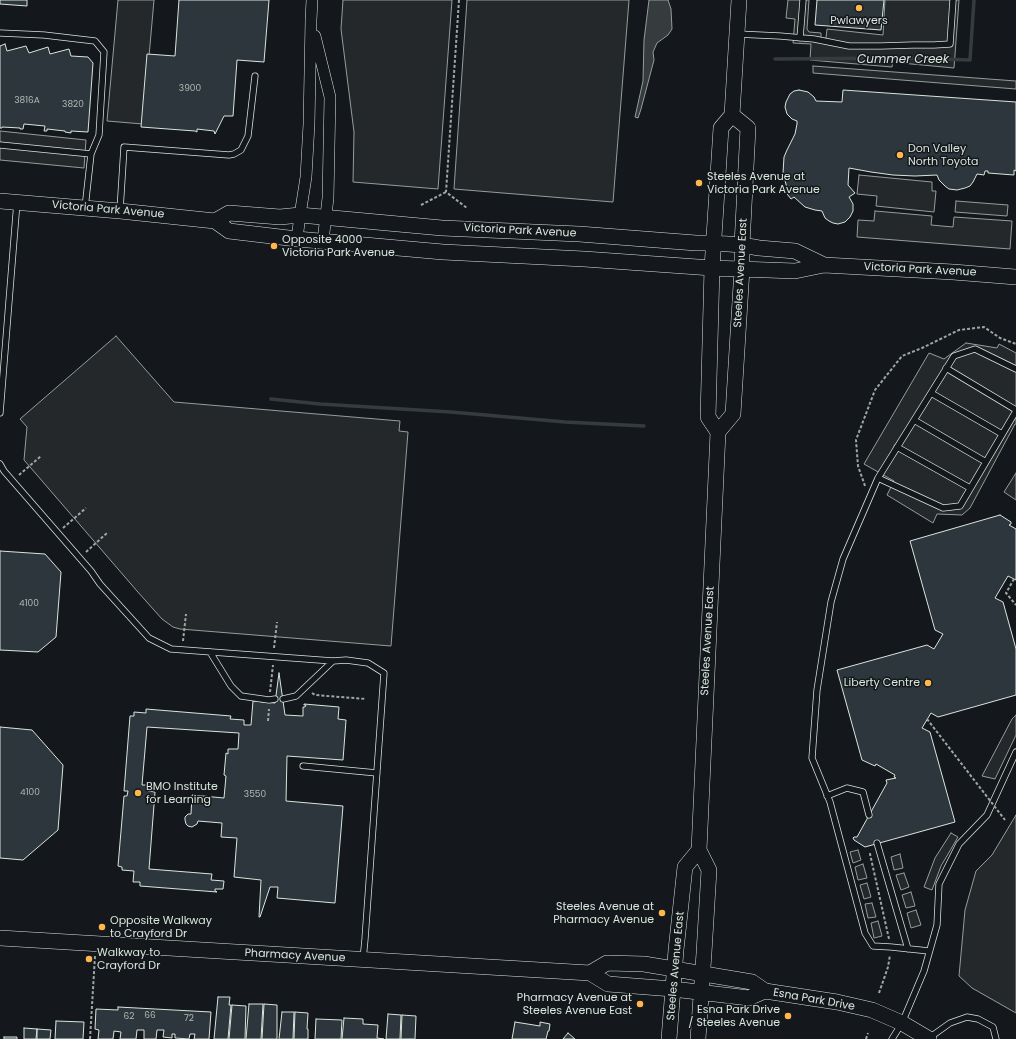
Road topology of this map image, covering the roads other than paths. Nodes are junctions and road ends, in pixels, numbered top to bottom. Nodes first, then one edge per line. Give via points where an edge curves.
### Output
1 (312, 0) edge
2 (739, 0) edge
3 (803, 0) edge
4 (953, 0) edge
5 (311, 20) junction
6 (0, 33) edge
7 (737, 34) junction
8 (800, 38) junction
9 (255, 76) dead end
10 (732, 115) junction
11 (0, 145) edge
12 (92, 154) junction
13 (0, 201) edge
14 (17, 202) junction
15 (85, 208) junction
16 (120, 211) junction
17 (300, 215) junction
18 (326, 218) junction
19 (215, 221) junction
20 (297, 239) junction
21 (323, 241) junction
22 (714, 243) junction
23 (742, 245) junction
24 (824, 265) junction
25 (712, 268) junction
26 (742, 269) junction
27 (1016, 277) edge
28 (946, 368) junction
29 (1016, 369) edge
30 (931, 393) junction
31 (1016, 411) edge
32 (0, 413) edge
33 (914, 420) junction
34 (718, 432) junction
35 (1002, 434) junction
36 (897, 447) junction
37 (986, 462) junction
38 (0, 464) edge
39 (878, 478) junction
40 (970, 488) junction
41 (210, 652) junction
42 (334, 661) junction
43 (272, 699) road end
44 (283, 699) dead end
45 (1016, 752) edge
46 (303, 766) dead end
47 (377, 773) junction
48 (827, 796) junction
49 (869, 815) dead end
50 (877, 843) dead end
51 (699, 850) junction
52 (0, 938) edge
53 (908, 949) junction
54 (929, 951) junction
55 (363, 960) junction
56 (675, 969) junction
57 (590, 973) junction
58 (703, 973) junction
59 (674, 988) junction
60 (765, 991) junction
61 (701, 992) junction
62 (902, 1023) junction
63 (669, 1039) edge
64 (698, 1039) edge
65 (892, 1039) edge
66 (929, 1039) edge
67 (996, 1039) edge

1 - 5 street
2 - 7 main road
3 - 8 lane
4 - 8 lane via 950,44 849,46
5 - 17 street via 310,124
5 - 18 street via 330,97
6 - 12 lane via 95,41 104,52 99,135
7 - 8 lane
7 - 10 main road
9 - 16 lane via 248,136 241,150 234,154 124,146
10 - 22 main road via 721,128
10 - 23 main road, Steeles Avenue East via 748,128
11 - 12 lane
12 - 15 lane
13 - 14 main road, Victoria Park Avenue
14 - 15 main road, Victoria Park Avenue
14 - 32 lane
15 - 16 main road, Victoria Park Avenue
16 - 19 main road, Victoria Park Avenue
17 - 18 main road, Victoria Park Avenue
17 - 19 main road, Victoria Park Avenue via 280,217 229,213
17 - 20 street
18 - 21 street
18 - 22 main road, Victoria Park Avenue via 442,228
19 - 20 main road, Victoria Park Avenue via 229,231
20 - 21 main road, Victoria Park Avenue
21 - 25 main road, Victoria Park Avenue via 443,252
22 - 23 main road, Victoria Park Avenue
22 - 25 main road
23 - 24 main road, Victoria Park Avenue via 795,251
23 - 26 main road, Steeles Avenue East
24 - 26 main road, Victoria Park Avenue via 795,271
24 - 27 main road, Victoria Park Avenue
25 - 26 main road, Victoria Park Avenue
25 - 34 main road via 708,416
26 - 34 main road, Steeles Avenue East via 733,414
28 - 29 lane via 954,356 975,349
28 - 30 lane
28 - 31 lane
30 - 33 lane
30 - 35 lane
31 - 35 lane
33 - 36 lane
33 - 37 lane
34 - 51 main road, Steeles Avenue East
35 - 37 lane
36 - 39 lane
36 - 40 lane
37 - 40 lane
38 - 41 lane via 100,584 149,638 171,649
39 - 40 lane via 943,508 960,506
39 - 48 lane via 843,559 831,602 817,690 812,758
41 - 42 lane
41 - 43 lane via 231,686 241,696
42 - 44 lane via 296,696
42 - 47 lane via 368,663 384,673
45 - 54 lane via 987,815 959,844 939,884 937,925
46 - 47 lane
47 - 55 lane
48 - 49 lane via 847,788 863,792
48 - 53 lane via 865,933 873,946
50 - 53 lane
51 - 56 main road, Steeles Avenue East via 685,867
51 - 58 main road, Steeles Avenue East via 709,870
52 - 55 main road, Pharmacy Avenue
53 - 54 lane
54 - 62 lane via 924,971
55 - 57 main road, Pharmacy Avenue
56 - 57 main road via 644,964 607,963
56 - 58 main road
56 - 59 main road, Steeles Avenue East
57 - 59 main road, Pharmacy Avenue via 608,984
58 - 60 main road, Esna Park Drive via 752,982
58 - 61 main road, Steeles Avenue East
59 - 61 main road, Esna Park Drive
59 - 63 main road, Steeles Avenue East
60 - 61 main road, Esna Park Drive via 749,998
60 - 62 main road, Esna Park Drive via 872,1010
61 - 64 main road, Steeles Avenue East
62 - 65 lane
62 - 66 main road, Esna Park Drive
66 - 67 lane via 950,1023 967,1018 978,1019 993,1027

